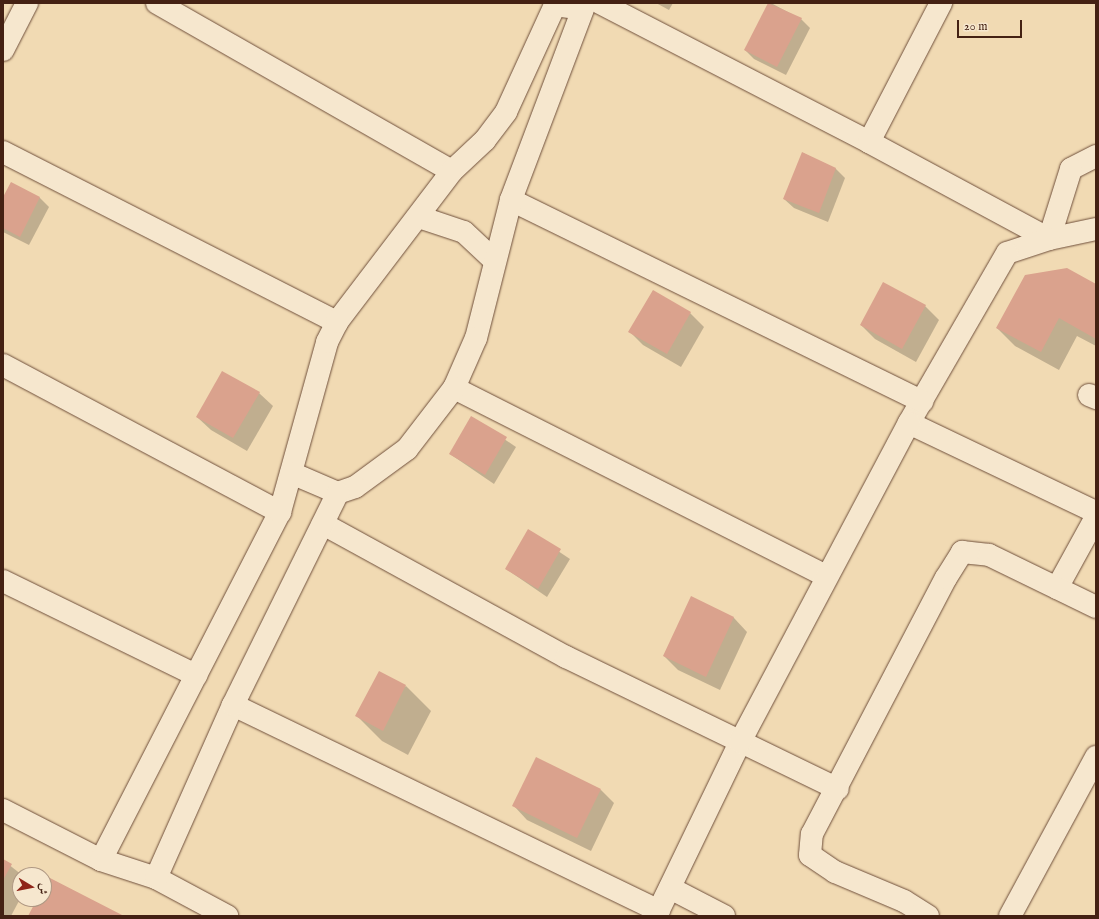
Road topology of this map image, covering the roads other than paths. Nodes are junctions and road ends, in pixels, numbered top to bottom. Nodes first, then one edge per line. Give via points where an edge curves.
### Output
1 (27, 3) edge
2 (157, 3) edge
3 (941, 3) edge
4 (555, 4) edge
5 (589, 5) edge
6 (3, 50) edge
7 (869, 142) junction
8 (3, 152) edge
9 (1096, 156) edge
10 (452, 171) junction
11 (511, 200) junction
12 (418, 217) junction
13 (1096, 230) edge
14 (1049, 239) junction
15 (495, 261) junction
16 (337, 322) junction
17 (3, 365) edge
18 (454, 388) junction
19 (922, 401) junction
20 (909, 423) junction
21 (291, 473) junction
22 (338, 493) junction
23 (280, 512) junction
24 (1096, 512) edge
25 (1096, 517) edge
26 (323, 524) junction
27 (826, 576) junction
28 (3, 581) edge
29 (1057, 588) junction
30 (1096, 607) edge
31 (196, 675) junction
32 (233, 705) junction
33 (740, 742) junction
34 (1096, 757) edge
35 (838, 788) junction
36 (3, 810) edge
37 (102, 860) junction
38 (156, 878) junction
39 (670, 888) junction
40 (900, 909) edge
41 (658, 914) edge
42 (227, 916) edge
43 (724, 916) edge
44 (928, 916) edge
45 (1010, 916) edge

1 - 6 street
2 - 10 street
3 - 7 street
4 - 5 street
4 - 10 street via 506,112 485,140
5 - 7 street
5 - 11 street
7 - 14 street
8 - 16 street
9 - 14 street via 1071,169
10 - 12 street
11 - 15 street
11 - 19 street
12 - 15 street via 464,232
12 - 16 street
13 - 14 street
14 - 19 street via 1007,254
15 - 18 street via 476,338
16 - 21 street via 327,342
17 - 23 street
18 - 22 street via 407,449 355,487
18 - 27 street
19 - 20 street
20 - 24 street
20 - 27 street
21 - 22 street
21 - 23 street
22 - 26 street
23 - 31 street
25 - 29 street
26 - 32 street via 300,565
26 - 33 street via 566,657
27 - 33 street
28 - 31 street
29 - 30 street
29 - 35 street via 989,555 962,552 946,578
31 - 37 street
32 - 38 street
32 - 41 street
33 - 35 street
33 - 39 street
34 - 45 street
35 - 40 street via 812,834 810,855
36 - 37 street
37 - 38 street
38 - 42 street
39 - 41 street
39 - 43 street
40 - 44 street

